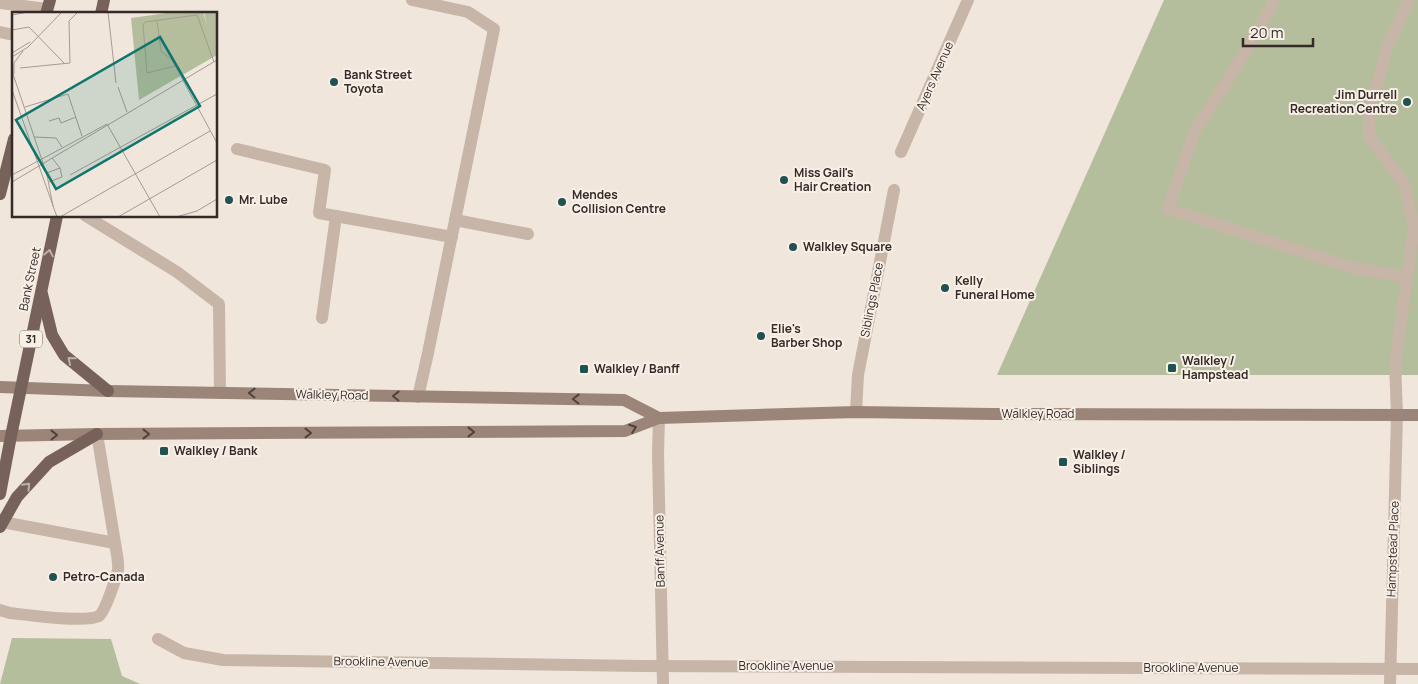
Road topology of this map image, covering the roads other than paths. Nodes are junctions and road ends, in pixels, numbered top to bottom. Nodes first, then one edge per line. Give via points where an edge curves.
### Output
1 (412, 0) edge
2 (968, 0) edge
3 (1274, 0) edge
4 (1409, 0) edge
5 (0, 3) edge
6 (48, 8) edge
7 (12, 147) edge
8 (237, 149) dead end
9 (901, 152) dead end
10 (894, 190) dead end
11 (0, 194) edge
12 (336, 216) junction
13 (57, 218) edge
14 (89, 218) edge
15 (455, 220) junction
16 (528, 234) dead end
17 (452, 237) junction
18 (1407, 277) junction
19 (41, 290) junction
20 (322, 318) dead end
21 (0, 388) edge
22 (21, 388) junction
23 (108, 392) junction
24 (220, 393) junction
25 (418, 396) junction
26 (856, 412) junction
27 (1397, 414) junction
28 (1418, 414) edge
29 (659, 418) junction
30 (97, 434) junction
31 (5, 436) edge
32 (0, 494) edge
33 (1, 524) edge
34 (115, 543) junction
35 (0, 610) edge
36 (158, 639) dead end
37 (663, 665) junction
38 (1390, 668) junction
39 (1418, 668) edge
40 (663, 684) edge
41 (1390, 684) edge

1 - 15 street via 468,12 494,30
2 - 9 street, Ayers Avenue
3 - 18 street via 1194,133 1168,209 1354,268
4 - 18 street, Hampstead Place via 1387,48 1369,113 1369,136 1404,183 1414,226
5 - 6 street
7 - 11 main road
8 - 12 street via 325,170 319,213
10 - 26 street, Siblings Place via 858,375
12 - 17 street
12 - 20 street
19 -> 13 main road, Bank Street / 31
14 - 24 street via 177,272 219,304
15 - 16 street
15 - 17 street
17 - 25 street
18 - 27 street, Hampstead Place via 1395,364
19 - 22 main road, Bank Street / 31
23 -> 19 main road via 64,355 52,335
21 - 22 main road, Walkley Road
22 - 23 main road, Walkley Road
22 - 31 main road, Bank Street / 31
23 - 24 main road, Walkley Road
25 -> 24 main road, Walkley Road
29 -> 25 main road, Walkley Road via 624,400
26 - 27 main road, Walkley Road
26 - 29 main road, Walkley Road
27 - 28 main road, Walkley Road
27 - 38 street, Hampstead Place
30 -> 29 main road, Walkley Road via 625,431
29 - 37 street, Banff Avenue
31 -> 30 main road, Walkley Road
33 -> 30 main road via 17,497 49,462
30 - 34 street
31 - 32 main road, Bank Street / 31
33 - 34 street
34 - 35 street via 118,569 106,605 97,617 78,619
36 - 37 street, Brookline Avenue via 184,653 223,660
37 - 38 street, Brookline Avenue
37 - 40 street, Banff Avenue
38 - 39 street, Brookline Avenue
38 - 41 street, Hampstead Place

